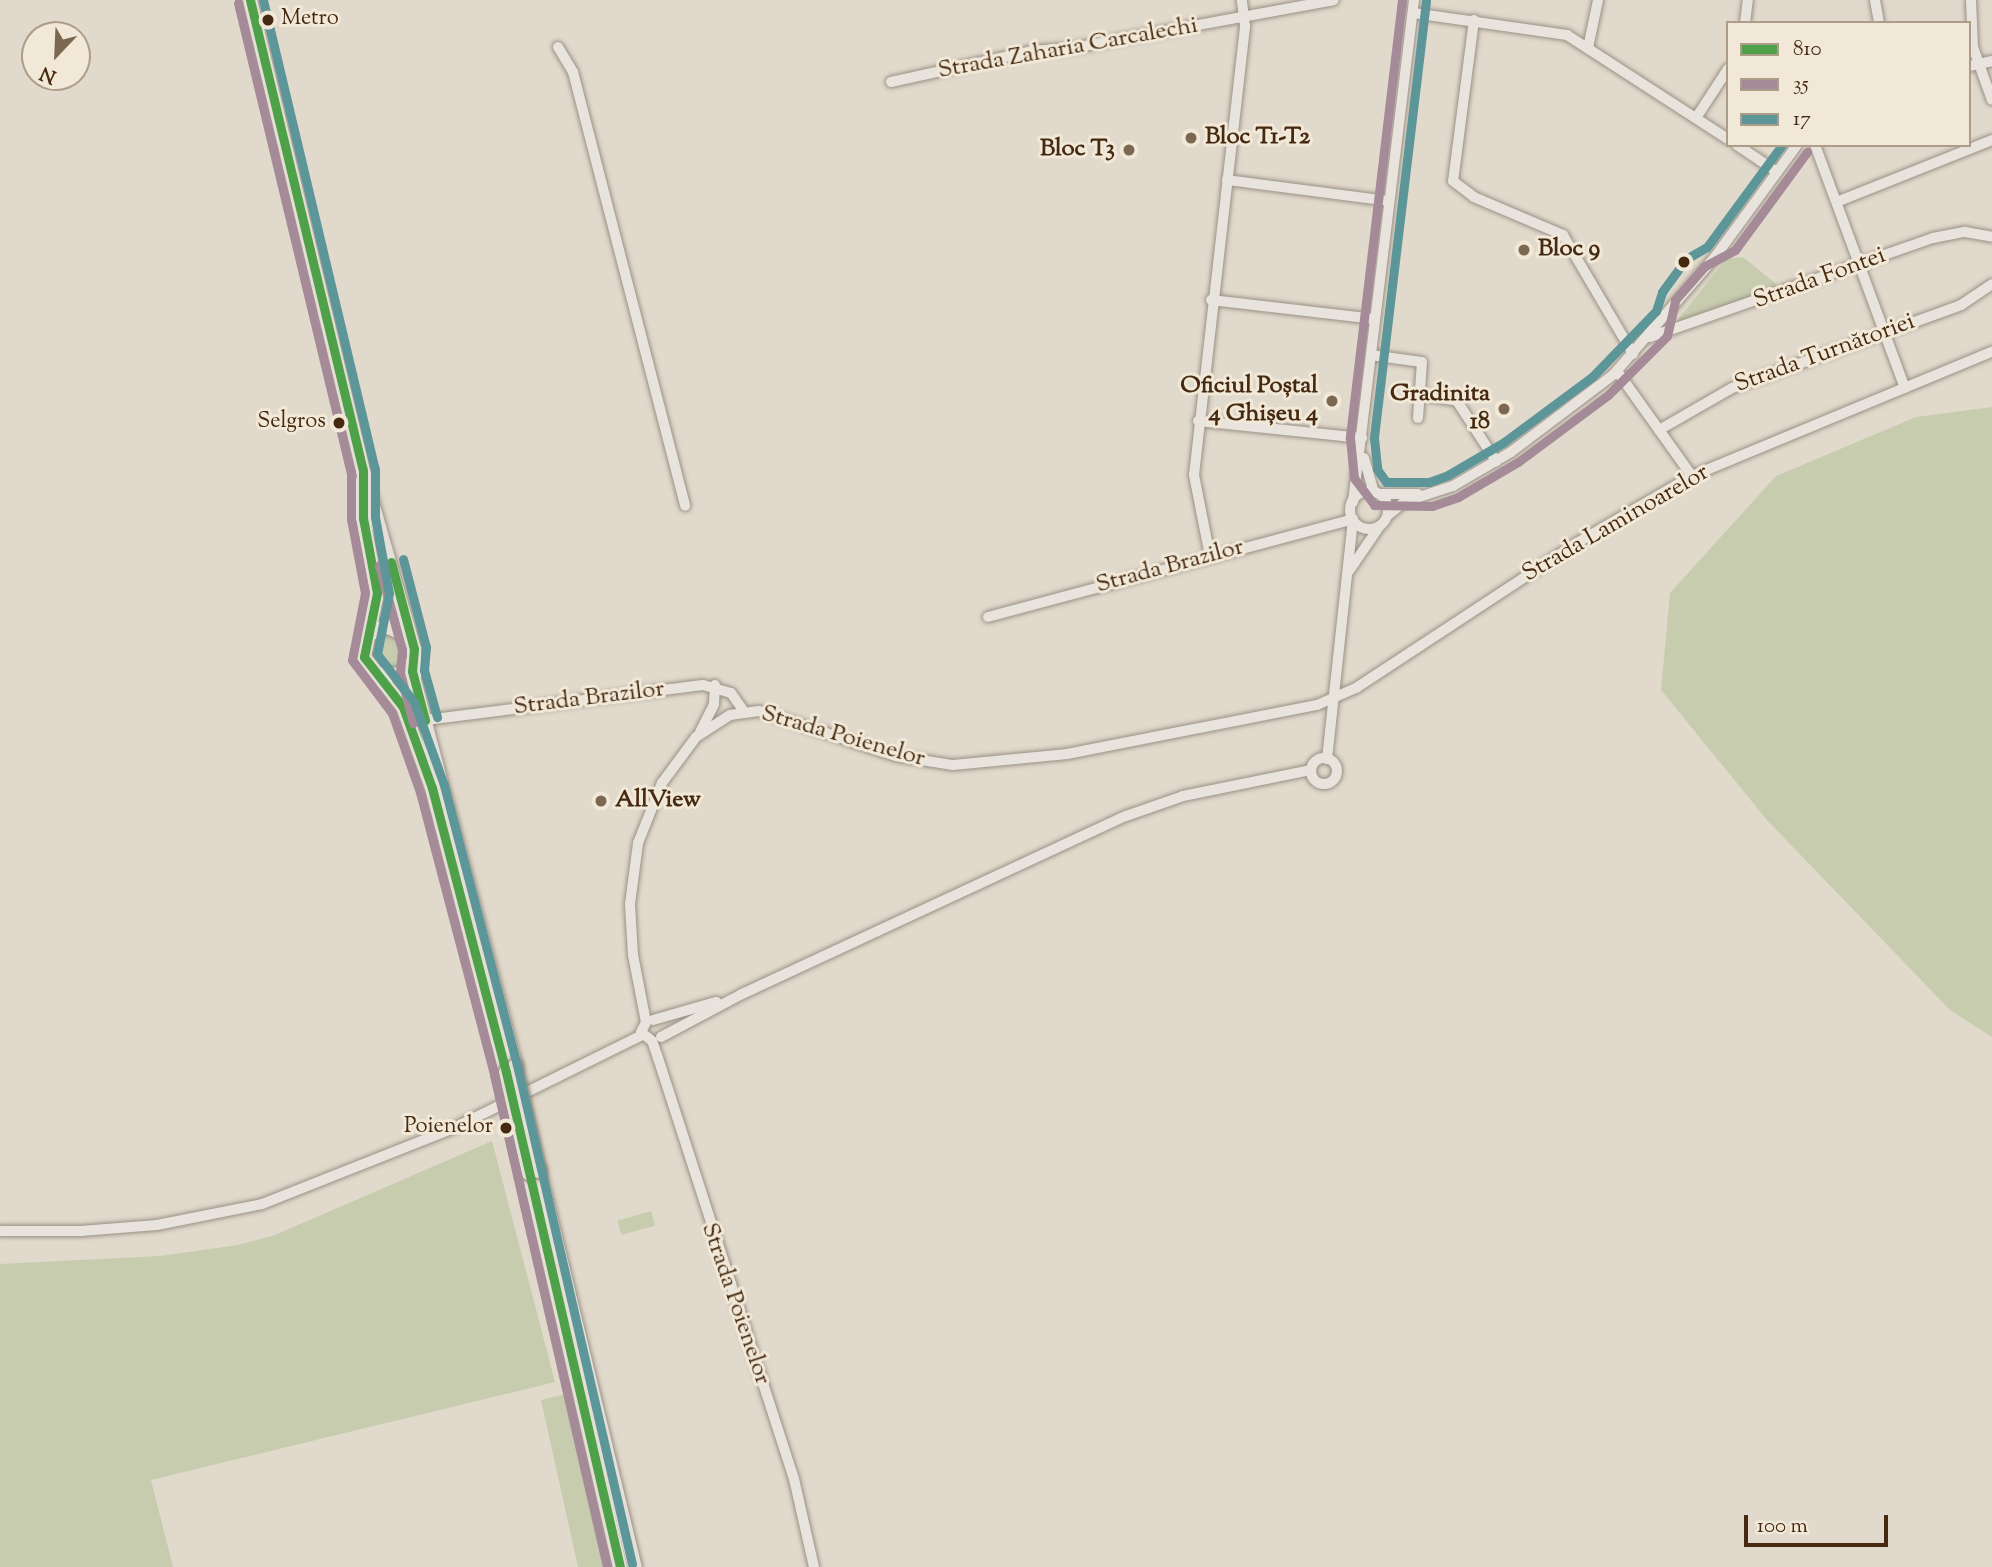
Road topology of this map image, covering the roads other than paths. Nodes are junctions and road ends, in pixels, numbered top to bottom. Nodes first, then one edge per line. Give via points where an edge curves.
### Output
1 (250, 0) edge
2 (1242, 0) edge
3 (1334, 0) edge
4 (1414, 0) edge
5 (1598, 0) edge
6 (1748, 0) edge
7 (1875, 0) edge
8 (1971, 0) edge
9 (1316, 2) edge
10 (1413, 13) junction
11 (1245, 14) junction
12 (1474, 20) junction
13 (1745, 21) edge
14 (1880, 21) edge
15 (558, 47) dead end
16 (1588, 48) junction
17 (1992, 61) edge
18 (1973, 65) edge
19 (1726, 72) edge
20 (891, 82) dead end
21 (1992, 100) edge
22 (572, 113) dead end
23 (584, 117) junction
24 (1696, 118) junction
25 (1726, 138) edge
26 (578, 140) dead end
27 (1992, 140) edge
28 (591, 144) junction
29 (1740, 147) edge
30 (1796, 147) edge
31 (1816, 147) edge
32 (1777, 172) junction
33 (1227, 180) junction
34 (1389, 201) junction
35 (1839, 201) junction
36 (1992, 237) edge
37 (1862, 264) junction
38 (1992, 284) edge
39 (1211, 300) junction
40 (1375, 318) junction
41 (1885, 329) junction
42 (1650, 337) junction
43 (1992, 352) edge
44 (1633, 354) junction
45 (1371, 355) junction
46 (1617, 371) junction
47 (1906, 388) junction
48 (1421, 396) junction
49 (1418, 418) dead end
50 (1198, 421) junction
51 (1660, 429) junction
52 (1362, 438) junction
53 (666, 444) junction
54 (652, 446) dead end
55 (1496, 461) junction
56 (363, 471) junction
57 (1692, 477) junction
58 (1377, 493) junction
59 (1431, 495) junction
60 (1353, 502) junction
61 (685, 506) dead end
62 (1388, 514) junction
63 (1353, 520) junction
64 (1380, 526) junction
65 (1210, 556) junction
66 (1348, 574) junction
67 (988, 617) dead end
68 (372, 633) junction
69 (408, 635) junction
70 (412, 663) junction
71 (377, 674) junction
72 (715, 685) junction
73 (1335, 698) junction
74 (743, 710) junction
75 (426, 720) junction
76 (696, 737) junction
77 (1327, 759) junction
78 (1311, 770) junction
79 (742, 994) junction
80 (650, 1021) junction
81 (642, 1035) junction
82 (656, 1039) junction
83 (511, 1069) junction
84 (534, 1172) junction
85 (0, 1231) edge
86 (620, 1567) edge
87 (635, 1567) edge
88 (814, 1567) edge

1 - 56 main road
2 - 11 street
3 - 9 street, Strada Zaharia Carcalechi
4 - 10 street
5 - 16 street
6 - 13 street
7 - 14 street
8 - 18 street
9 - 11 street, Strada Zaharia Carcalechi
10 - 12 street
10 - 34 street
11 - 20 street, Strada Zaharia Carcalechi via 1223,22 1032,51
11 - 33 street
12 - 16 street via 1558,32
12 - 44 street via 1453,181 1467,194 1563,235
15 - 23 street via 573,72
16 - 24 street
17 - 18 street
18 - 21 street
19 - 24 street
22 - 23 street
23 - 28 street
24 - 25 street
26 - 28 street
27 - 35 street
28 - 53 street
29 - 32 street
30 - 32 street
31 - 35 street
32 - 42 street
33 - 34 street
33 - 39 street
34 - 40 street
35 - 37 street
36 - 37 street, Strada Fontei via 1965,232 1933,238
37 - 41 street
37 - 42 street, Strada Fontei
38 - 41 street, Strada Turnătoriei via 1961,305
39 - 40 street
39 - 50 street
40 - 45 street
41 - 47 street
41 - 51 street, Strada Turnătoriei via 1732,388
42 - 44 street
43 - 47 street, Strada Laminoarelor
44 - 46 street
45 - 48 street via 1422,362
45 - 52 street
46 - 51 street
46 - 55 street
47 - 57 street, Strada Laminoarelor
48 - 49 street
48 - 55 street via 1457,401
50 - 52 street
50 - 65 street via 1194,475
51 - 57 street
52 - 58 street via 1365,473
52 - 60 street
53 - 54 street
53 - 61 street
55 - 59 street
56 - 68 main road via 363,518 377,593
56 - 69 main road via 380,517
57 - 73 street, Strada Laminoarelor via 1575,544
58 - 59 street
58 - 60 street via 1364,492
58 - 62 street via 1387,503
59 - 62 street via 1404,502
60 - 63 street
62 - 64 street
63 - 64 street via 1368,529
63 - 65 street, Strada Brazilor
63 - 66 street
64 - 66 street
65 - 67 street, Strada Brazilor
66 - 73 street
68 - 69 main road via 386,626
68 - 71 main road via 364,657
69 - 70 main road via 414,649
70 - 71 main road via 400,674
70 - 75 main road
71 - 83 main road via 402,707 432,789
72 - 74 street via 731,693
72 - 75 street, Strada Brazilor
72 - 76 street via 714,704
73 - 74 street, Strada Poienelor via 1067,754 953,765 896,756 776,714
73 - 77 street
74 - 76 street, Strada Poienelor
75 - 83 main road
76 - 80 street, Strada Poienelor via 662,783 634,863 630,924
77 - 78 street via 1316,761
77 - 78 street via 1337,770 1329,783 1315,781
78 - 79 street via 1184,796 1126,816
79 - 80 street
79 - 82 street
80 - 81 street, Strada Poienelor
80 - 82 street, Strada Poienelor via 661,1026
81 - 82 street
81 - 85 street via 443,1133 262,1204 157,1225
82 - 88 street, Strada Poienelor via 794,1479
83 - 84 main road, bridge
84 - 86 main road
84 - 87 main road

